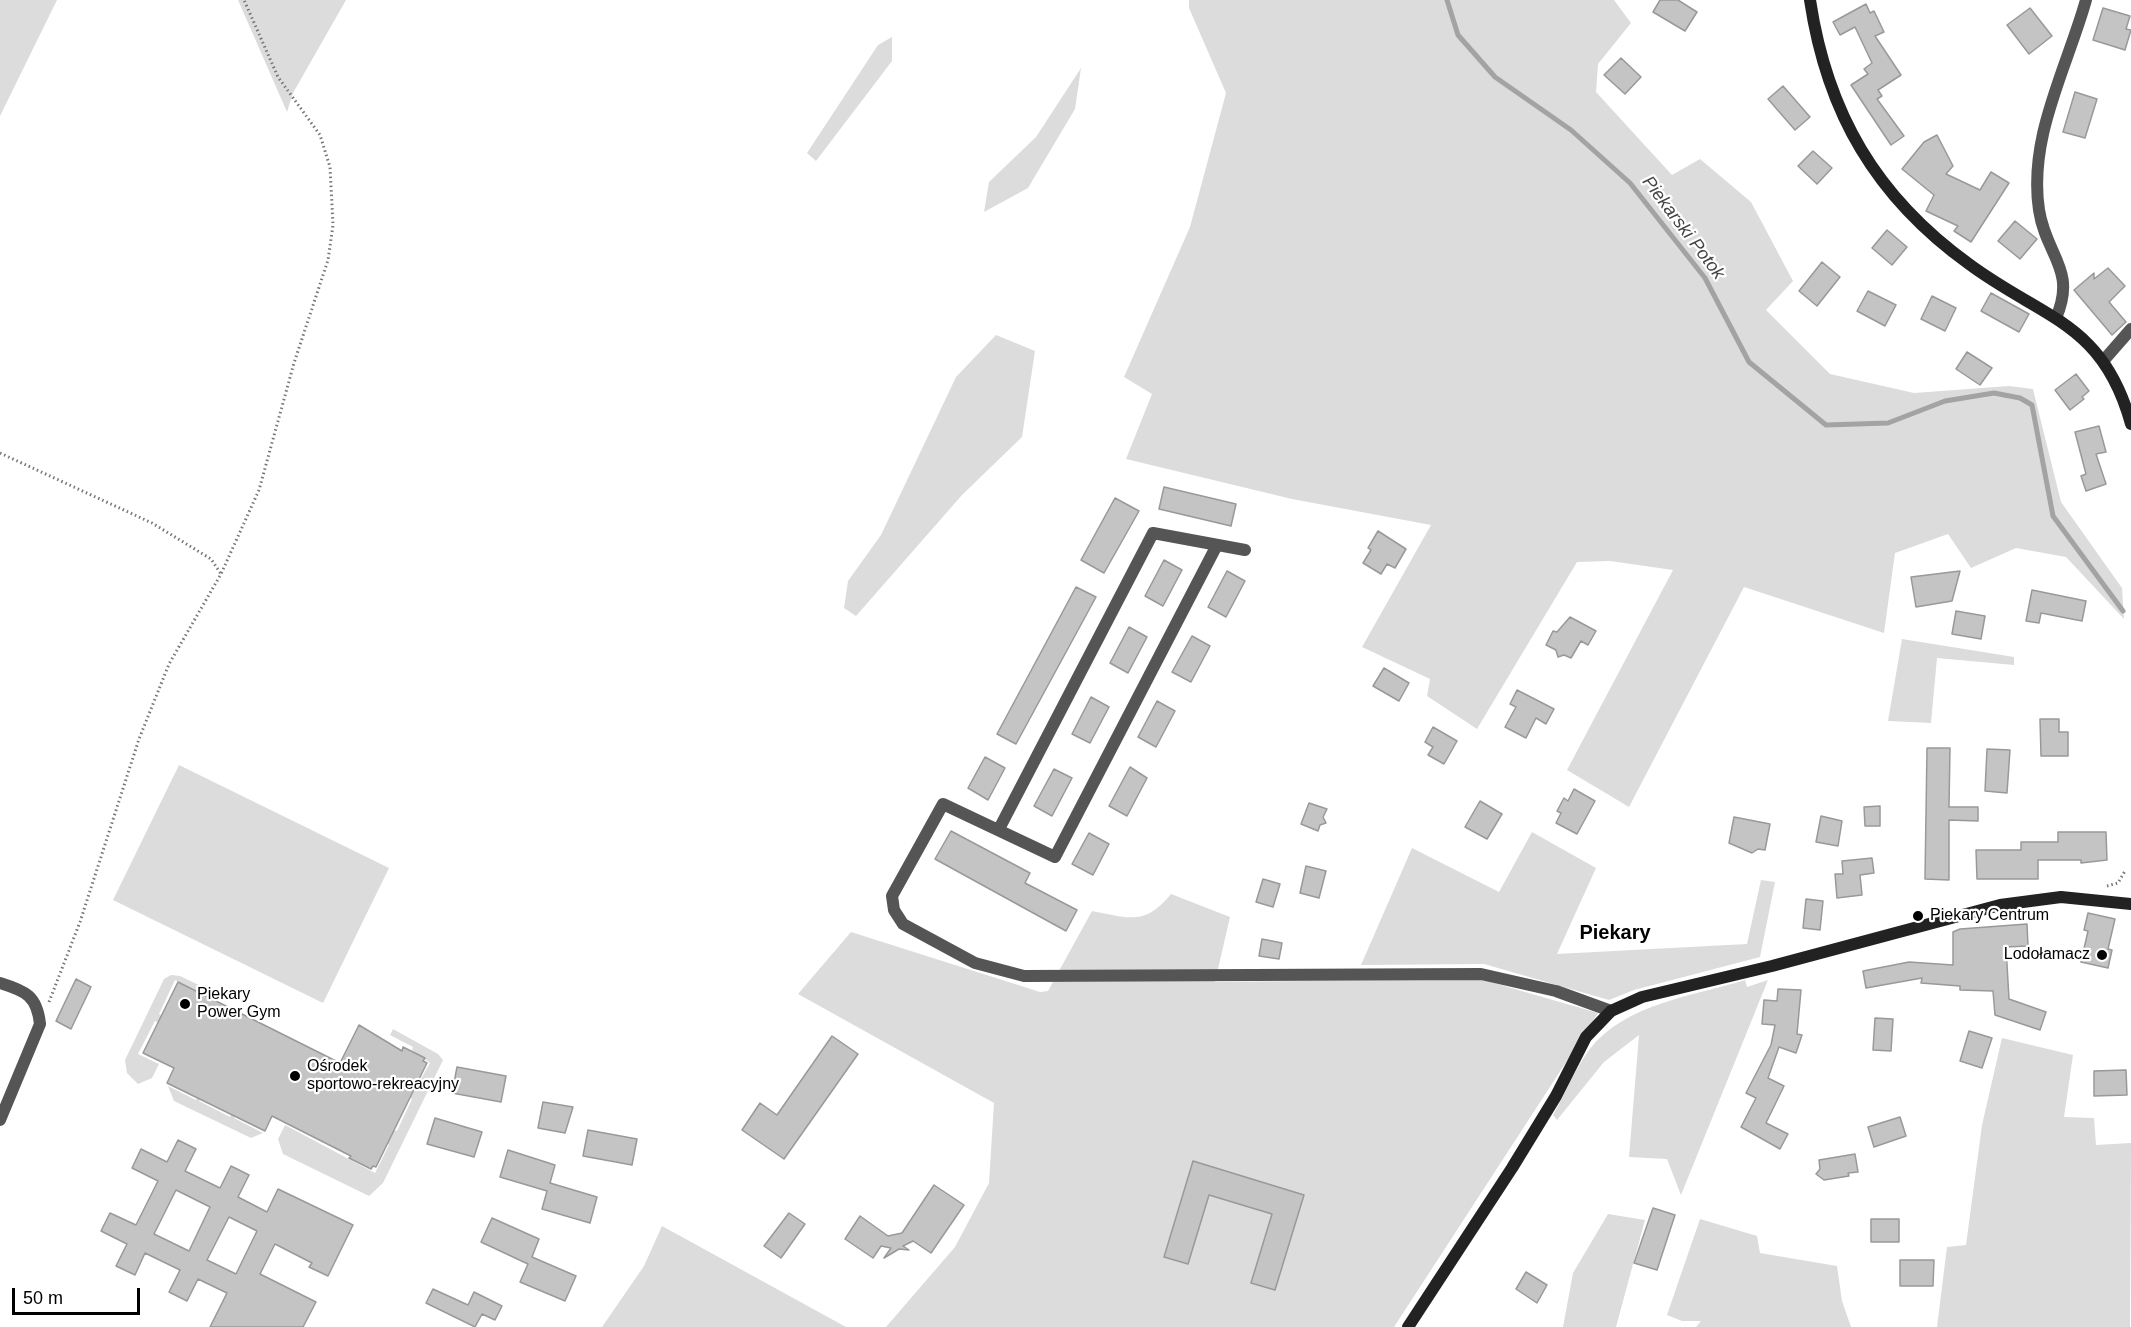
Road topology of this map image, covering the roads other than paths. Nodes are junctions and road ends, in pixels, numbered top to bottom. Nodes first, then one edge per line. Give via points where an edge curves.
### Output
1 (1810, 0) edge
2 (2086, 0) edge
3 (2056, 318) junction
4 (2131, 329) edge
5 (2104, 360) junction
6 (2131, 424) edge
7 (1217, 545) junction
8 (1245, 550) dead end
9 (999, 829) junction
10 (2131, 904) edge
11 (0, 983) edge
12 (1611, 1011) junction
13 (0, 1120) edge
14 (1408, 1327) edge

1 - 3 street via 1825,73 1851,136 1899,204 1970,266
2 - 3 street via 2040,148 2039,211 2065,277 2063,302
3 - 5 street via 2084,338
4 - 5 street
5 - 6 street via 2119,384
7 - 8 street
7 - 9 street via 1153,533
7 - 9 street via 1055,857
9 - 12 street via 943,804 892,896 894,910 903,924 975,963 1024,976 1481,974 1556,991
10 - 12 street via 2061,897 2000,905 1642,997
11 - 13 street via 29,995 38,1006 40,1024
12 - 14 street via 1586,1037 1512,1168

